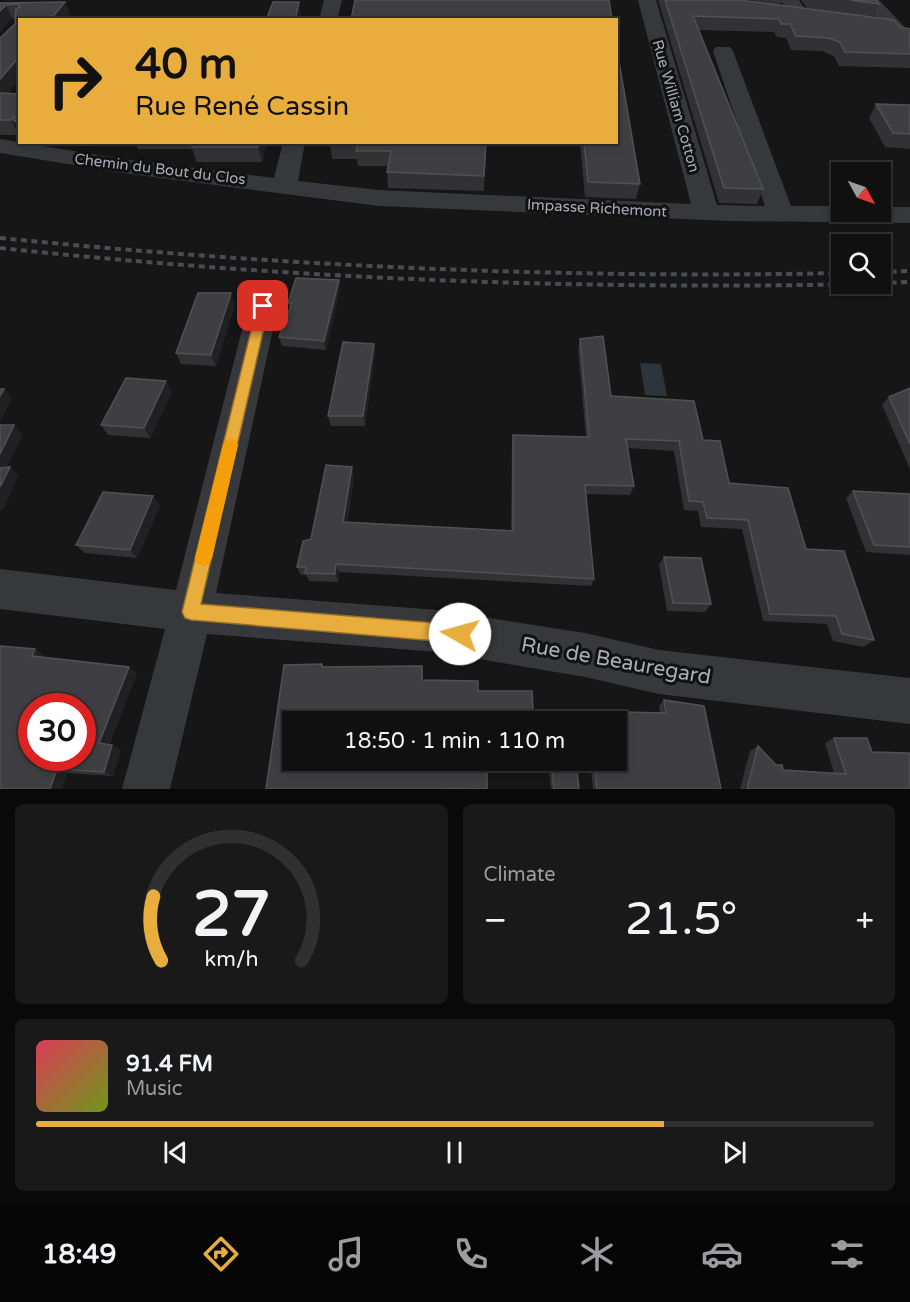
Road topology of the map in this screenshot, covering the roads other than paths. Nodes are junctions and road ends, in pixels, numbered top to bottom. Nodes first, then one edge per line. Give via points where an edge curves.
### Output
1 (333, 0) edge
2 (647, 0) edge
3 (787, 0) edge
4 (870, 0) edge
5 (799, 14) edge
6 (328, 18) edge
7 (895, 27) edge
8 (723, 51) dead end
9 (294, 144) edge
10 (0, 146) edge
11 (285, 185) junction
12 (706, 212) junction
13 (781, 214) junction
14 (910, 215) edge
15 (263, 306) dead end
16 (0, 589) edge
17 (191, 612) junction
18 (910, 701) edge
19 (146, 789) edge

1 - 6 street
2 - 12 street, Rue William Cotton
3 - 5 street
4 - 7 street
8 - 13 street
9 - 11 street
10 - 11 street, Chemin du Bout du Clos via 123,166
11 - 12 street, Impasse Richemont via 379,198
12 - 13 street, Impasse Richemont
13 - 14 street, Impasse Richemont
15 - 17 street
16 - 17 street, Rue de Beauregard
17 - 18 street, Rue de Beauregard via 438,631 585,654 659,672
17 - 19 street

